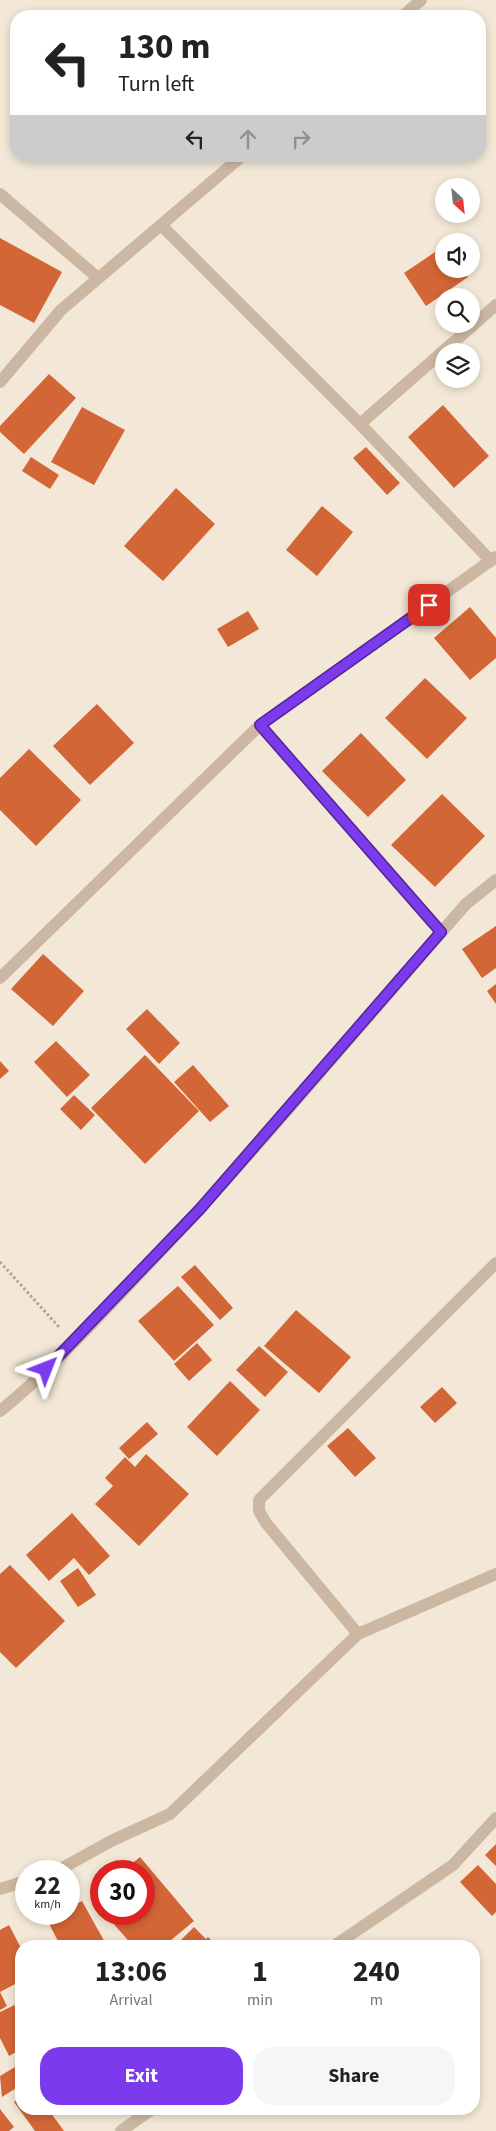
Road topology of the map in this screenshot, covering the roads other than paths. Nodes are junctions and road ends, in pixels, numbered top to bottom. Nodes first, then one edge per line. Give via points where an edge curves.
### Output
1 (421, 0) edge
2 (410, 10) edge
3 (235, 162) edge
4 (0, 194) edge
5 (162, 226) junction
6 (98, 278) junction
7 (496, 305) edge
8 (0, 382) edge
9 (360, 424) junction
10 (493, 559) edge
11 (260, 725) junction
12 (496, 880) edge
13 (441, 932) junction
14 (0, 978) edge
15 (496, 1263) edge
16 (0, 1411) edge
17 (496, 1574) edge
18 (358, 1634) junction
19 (496, 1818) edge
20 (77, 1860) edge
21 (15, 1885) edge
22 (0, 1889) edge
23 (343, 1940) edge
24 (144, 2115) edge
25 (121, 2131) edge

1 - 2 street
3 - 5 street
4 - 6 street
5 - 6 street
5 - 9 street
6 - 8 street via 60,310
7 - 9 street
9 - 10 street
10 - 11 street
11 - 13 street
11 - 14 street
12 - 13 street via 466,904
13 - 16 street via 200,1209 19,1396
15 - 18 street via 259,1500 259,1511 266,1523
17 - 18 street
18 - 20 street via 170,1814
19 - 23 street via 453,1865
21 - 22 street
24 - 25 street

